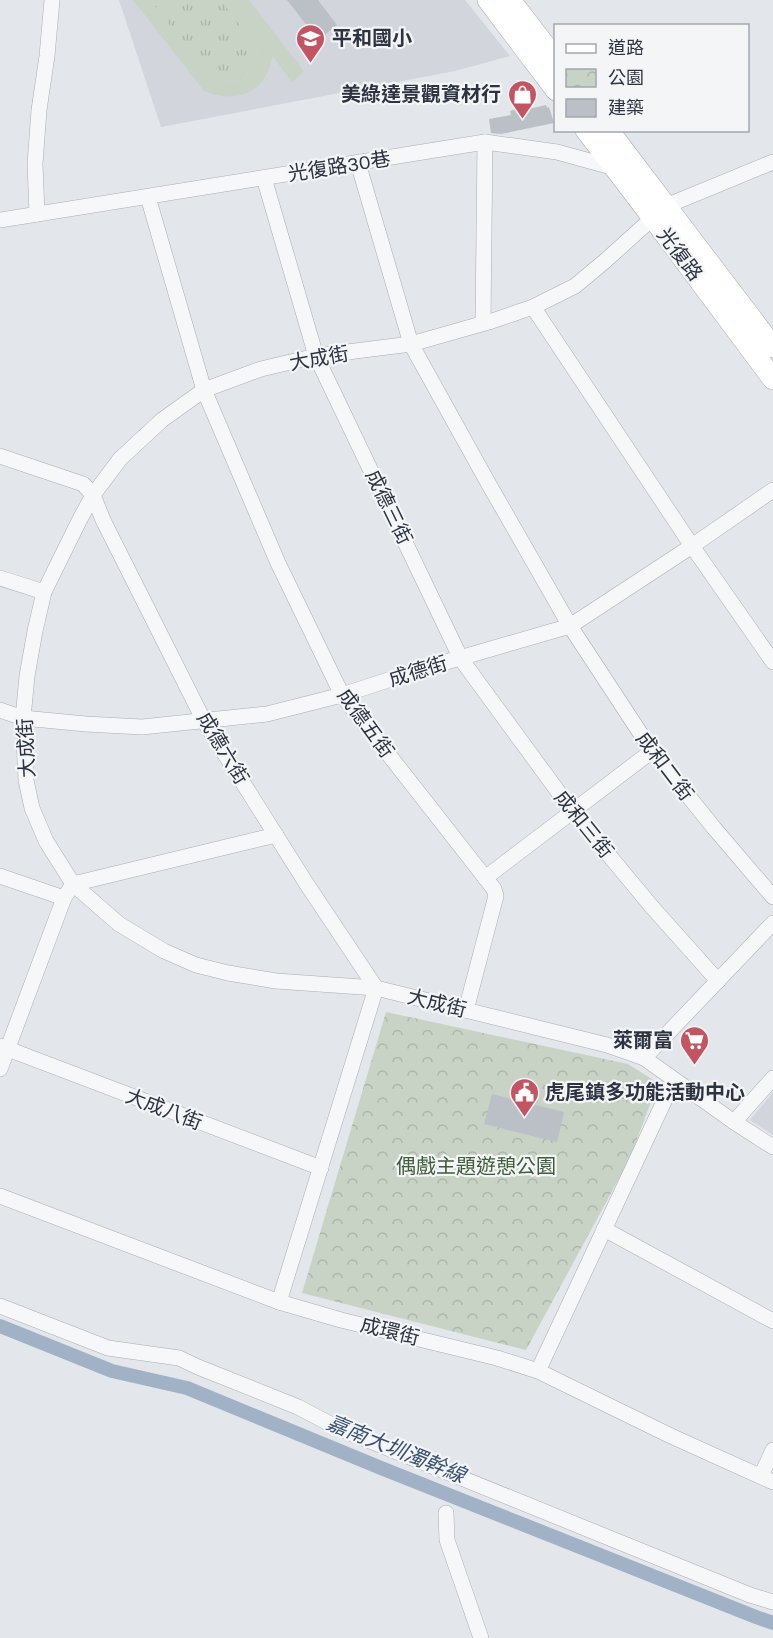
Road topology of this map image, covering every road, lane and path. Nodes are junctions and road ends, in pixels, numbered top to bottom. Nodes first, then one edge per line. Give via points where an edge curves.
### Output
1 (52, 0) edge
2 (488, 0) edge
3 (510, 0) edge
4 (554, 59) edge
5 (554, 89) edge
6 (587, 132) edge
7 (609, 132) edge
8 (485, 142) junction
9 (773, 162) edge
10 (358, 163) junction
11 (612, 166) junction
12 (264, 178) junction
13 (148, 197) junction
14 (659, 212) junction
15 (37, 214) junction
16 (0, 220) edge
17 (534, 307) junction
18 (483, 323) junction
19 (411, 344) junction
20 (773, 347) edge
21 (316, 357) junction
22 (773, 379) edge
23 (204, 390) junction
24 (0, 456) edge
25 (773, 490) edge
26 (93, 495) junction
27 (692, 546) junction
28 (0, 578) edge
29 (44, 592) junction
30 (570, 626) junction
31 (461, 659) junction
32 (773, 662) edge
33 (342, 695) junction
34 (0, 710) edge
35 (23, 718) junction
36 (204, 721) junction
37 (652, 752) junction
38 (573, 812) junction
39 (276, 835) junction
40 (0, 876) edge
41 (485, 878) junction
42 (73, 884) junction
43 (773, 897) edge
44 (64, 898) junction
45 (773, 923) edge
46 (717, 981) junction
47 (376, 987) junction
48 (466, 1010) junction
49 (4, 1047) edge
50 (644, 1058) junction
51 (0, 1070) edge
52 (773, 1078) edge
53 (674, 1080) junction
54 (735, 1122) junction
55 (773, 1147) edge
56 (321, 1168) junction
57 (0, 1196) edge
58 (604, 1229) junction
59 (279, 1302) junction
60 (0, 1306) edge
61 (773, 1321) edge
62 (538, 1371) junction
63 (773, 1450) edge
64 (767, 1479) edge
65 (446, 1513) dead end
66 (773, 1602) edge
67 (481, 1638) edge

1 - 15 street via 35,164
2 - 5 main road
3 - 4 main road
6 - 11 main road, 光復路
7 - 14 main road, 光復路
8 - 10 street, 光復路30巷
8 - 11 street, 光復路30巷 via 557,152
8 - 18 street
9 - 14 street, 大成街
10 - 12 street, 光復路30巷
10 - 19 street, 成和二街
11 - 14 main road, 光復路
12 - 13 street, 光復路30巷
12 - 21 street, 成德三街
13 - 15 street, 光復路30巷
13 - 23 street, 成德五街
14 - 17 street, 大成街 via 575,286
14 - 20 main road, 光復路
14 - 22 main road, 光復路
15 - 16 street, 光復路30巷
17 - 18 street, 大成街
17 - 27 street
18 - 19 street, 大成街
19 - 21 street, 大成街
19 - 30 street, 成和二街
21 - 23 street, 大成街 via 261,369
21 - 31 street, 成德三街
23 - 26 street, 大成街 via 162,420 120,459
23 - 33 street, 成德五街 via 278,563
24 - 26 street via 83,484
25 - 27 street, 成德街
26 - 29 street, 大成街
26 - 36 street, 成德六街
27 - 30 street, 成德街
27 - 32 street
28 - 29 street
29 - 35 street, 大成街
30 - 31 street, 成德街
30 - 37 street, 成和二街
31 - 33 street, 成德街
31 - 38 street, 成和三街
33 - 36 street, 成德街 via 267,714
33 - 41 street, 成德五街
34 - 35 street, 成德街
35 - 36 street, 成德街 via 142,727
35 - 42 street, 大成街 via 26,780 32,808 46,841
36 - 39 street, 成德六街
37 - 38 street
37 - 43 street, 成和二街
38 - 41 street
38 - 46 street, 成和三街
39 - 42 street
39 - 47 street, 成德六街
40 - 44 street
41 - 48 street, 成德五街 via 496,896
42 - 44 street
42 - 47 street, 大成街 via 119,924 196,965 276,981
44 - 49 street
45 - 46 street
46 - 50 street
47 - 48 street, 大成街
47 - 56 street
48 - 50 street, 大成街
49 - 51 street
49 - 56 street, 大成八街
50 - 53 street, 大成街
52 - 54 street
53 - 54 street, 大成街
53 - 58 street
54 - 55 street, 大成街
56 - 59 street
57 - 59 street, 成環街
58 - 61 street
58 - 62 street
59 - 62 street, 成環街
60 - 66 street via 108,1348 179,1358 298,1407 338,1428
62 - 64 street, 成環街
63 - 64 street
65 - 67 street via 447,1540

